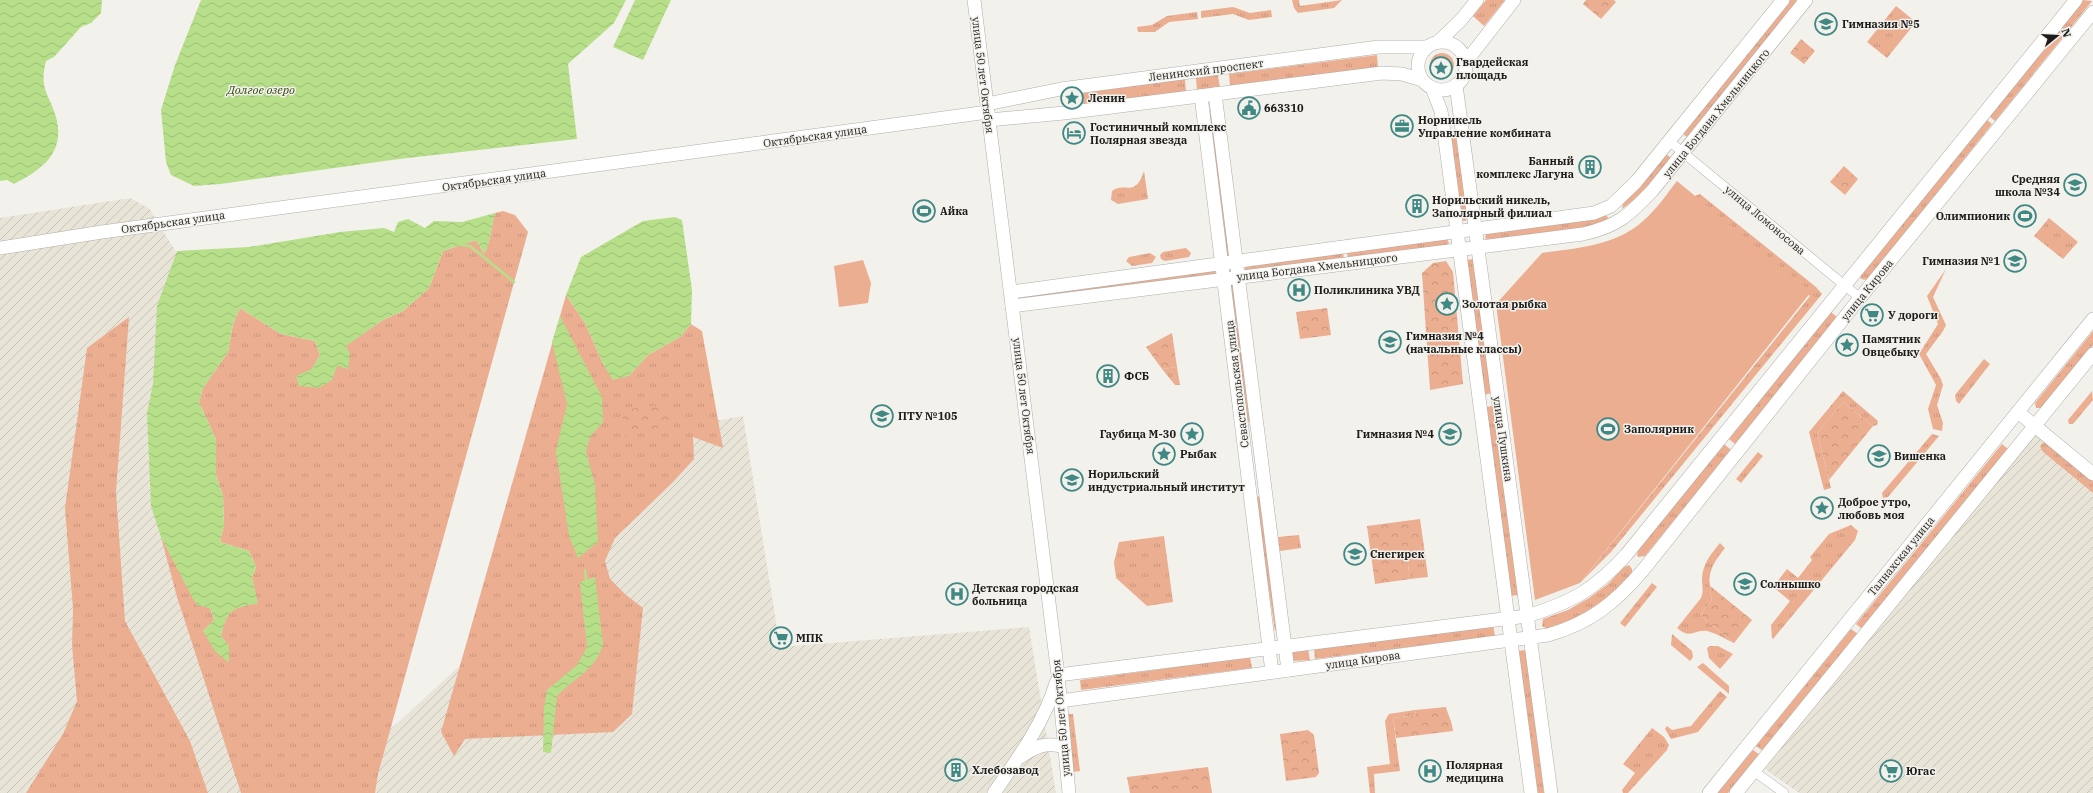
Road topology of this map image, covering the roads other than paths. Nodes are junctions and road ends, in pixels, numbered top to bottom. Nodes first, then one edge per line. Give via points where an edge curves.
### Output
1 (974, 0) edge
2 (1477, 0) edge
3 (1514, 0) edge
4 (1783, 0) edge
5 (1806, 0) edge
6 (2076, 0) edge
7 (2093, 12) edge
8 (1432, 45) junction
9 (1465, 63) junction
10 (1422, 80) junction
11 (1456, 84) junction
12 (1432, 88) junction
13 (1216, 94) junction
14 (1201, 96) junction
15 (988, 112) junction
16 (1669, 141) junction
17 (1684, 152) junction
18 (1611, 206) junction
19 (1620, 221) junction
20 (1475, 230) junction
21 (1457, 233) junction
22 (1477, 247) junction
23 (0, 248) edge
24 (1459, 249) junction
25 (1237, 262) junction
26 (1222, 264) junction
27 (1238, 277) junction
28 (1224, 279) junction
29 (1844, 284) junction
30 (1011, 292) junction
31 (1860, 298) junction
32 (1012, 306) junction
33 (2093, 319) edge
34 (2093, 354) edge
35 (2018, 412) junction
36 (1257, 426) junction
37 (2035, 426) junction
38 (1242, 428) junction
39 (2004, 428) junction
40 (2022, 442) junction
41 (2093, 474) edge
42 (1266, 492) junction
43 (1250, 494) junction
44 (1626, 555) junction
45 (1644, 569) junction
46 (1527, 616) junction
47 (1508, 618) junction
48 (1530, 638) junction
49 (1511, 640) junction
50 (1285, 646) junction
51 (1270, 648) junction
52 (1288, 670) junction
53 (1272, 672) junction
54 (1058, 675) junction
55 (1060, 701) junction
56 (1064, 747) junction
57 (1018, 758) junction
58 (1755, 772) junction
59 (994, 793) edge
60 (1069, 793) edge
61 (1531, 793) edge
62 (1551, 793) edge
63 (1709, 793) edge
64 (1736, 793) edge
65 (1784, 793) edge

1 - 15 street, улица 50 лет Октября
2 - 8 street via 1461,20
3 - 9 street
4 - 16 street, улица Богдана Хмельницкого
5 - 17 street, улица Богдана Хмельницкого
6 - 29 street, улица Кирова
7 - 31 street, улица Кирова
8 - 9 street via 1448,43 1456,47
8 - 10 street via 1421,54 1418,62
8 - 15 street, Ленинский проспект via 1379,47 1061,89
9 - 11 street via 1464,74
10 - 12 street
10 - 13 street via 1402,74 1382,73
11 - 12 street via 1445,89
11 - 20 street, улица Пушкина
12 - 21 street, улица Пушкина via 1441,111
13 - 14 street
13 - 25 street, Севастопольская улица
14 - 15 street
14 - 26 street, Севастопольская улица
15 - 23 street, Октябрьская улица
15 - 30 street, улица 50 лет Октября
16 - 17 street, улица Ломоносова
16 - 18 street, улица Богдана Хмельницкого via 1636,182
17 - 19 street, улица Богдана Хмельницкого via 1633,212
17 - 29 street, улица Ломоносова
18 - 19 street
18 - 20 street, улица Богдана Хмельницкого via 1583,216
19 - 22 street, улица Богдана Хмельницкого via 1612,226 1583,234
20 - 21 street, улица Богдана Хмельницкого
20 - 22 street, улица Пушкина
21 - 24 street, улица Пушкина
21 - 25 street, улица Богдана Хмельницкого
22 - 24 street, улица Богдана Хмельницкого
22 - 46 street, улица Пушкина
24 - 27 street, улица Богдана Хмельницкого
24 - 47 street, улица Пушкина
25 - 26 street, улица Богдана Хмельницкого
25 - 27 street, Севастопольская улица
26 - 28 street, Севастопольская улица
26 - 30 street, улица Богдана Хмельницкого
27 - 28 street, улица Богдана Хмельницкого
27 - 36 street, Севастопольская улица
28 - 32 street, улица Богдана Хмельницкого
28 - 38 street, Севастопольская улица
29 - 31 street, улица Ломоносова
29 - 44 street, улица Кирова
30 - 32 street, улица 50 лет Октября
31 - 45 street, улица Кирова
32 - 54 street, улица 50 лет Октября
33 - 35 street, Талнахская улица
34 - 37 street, Талнахская улица
35 - 37 street
35 - 39 street, Талнахская улица
36 - 38 street
36 - 42 street, Севастопольская улица
37 - 40 street, Талнахская улица
37 - 41 street
38 - 43 street, Севастопольская улица
39 - 40 street
39 - 63 street, Талнахская улица
40 - 58 street, Талнахская улица
42 - 43 street
42 - 50 street, Севастопольская улица
43 - 51 street, Севастопольская улица
44 - 45 street
44 - 46 street, улица Кирова via 1587,591 1571,600
45 - 48 street, улица Кирова via 1599,613 1560,632
46 - 47 street, улица Кирова
46 - 48 street, улица Пушкина
47 - 49 street, улица Пушкина
47 - 50 street, улица Кирова
48 - 49 street, улица Кирова
48 - 62 street, улица Пушкина
49 - 52 street, улица Кирова
49 - 61 street, улица Пушкина
50 - 51 street, улица Кирова
50 - 52 street, Севастопольская улица
51 - 53 street, Севастопольская улица
51 - 54 street, улица Кирова
52 - 53 street, улица Кирова
53 - 55 street, улица Кирова
54 - 55 street, улица 50 лет Октября
54 - 57 street via 1052,698
55 - 56 street, улица 50 лет Октября
56 - 57 street via 1043,744
56 - 60 street, улица 50 лет Октября
57 - 59 street
58 - 64 street, Талнахская улица
58 - 65 street

